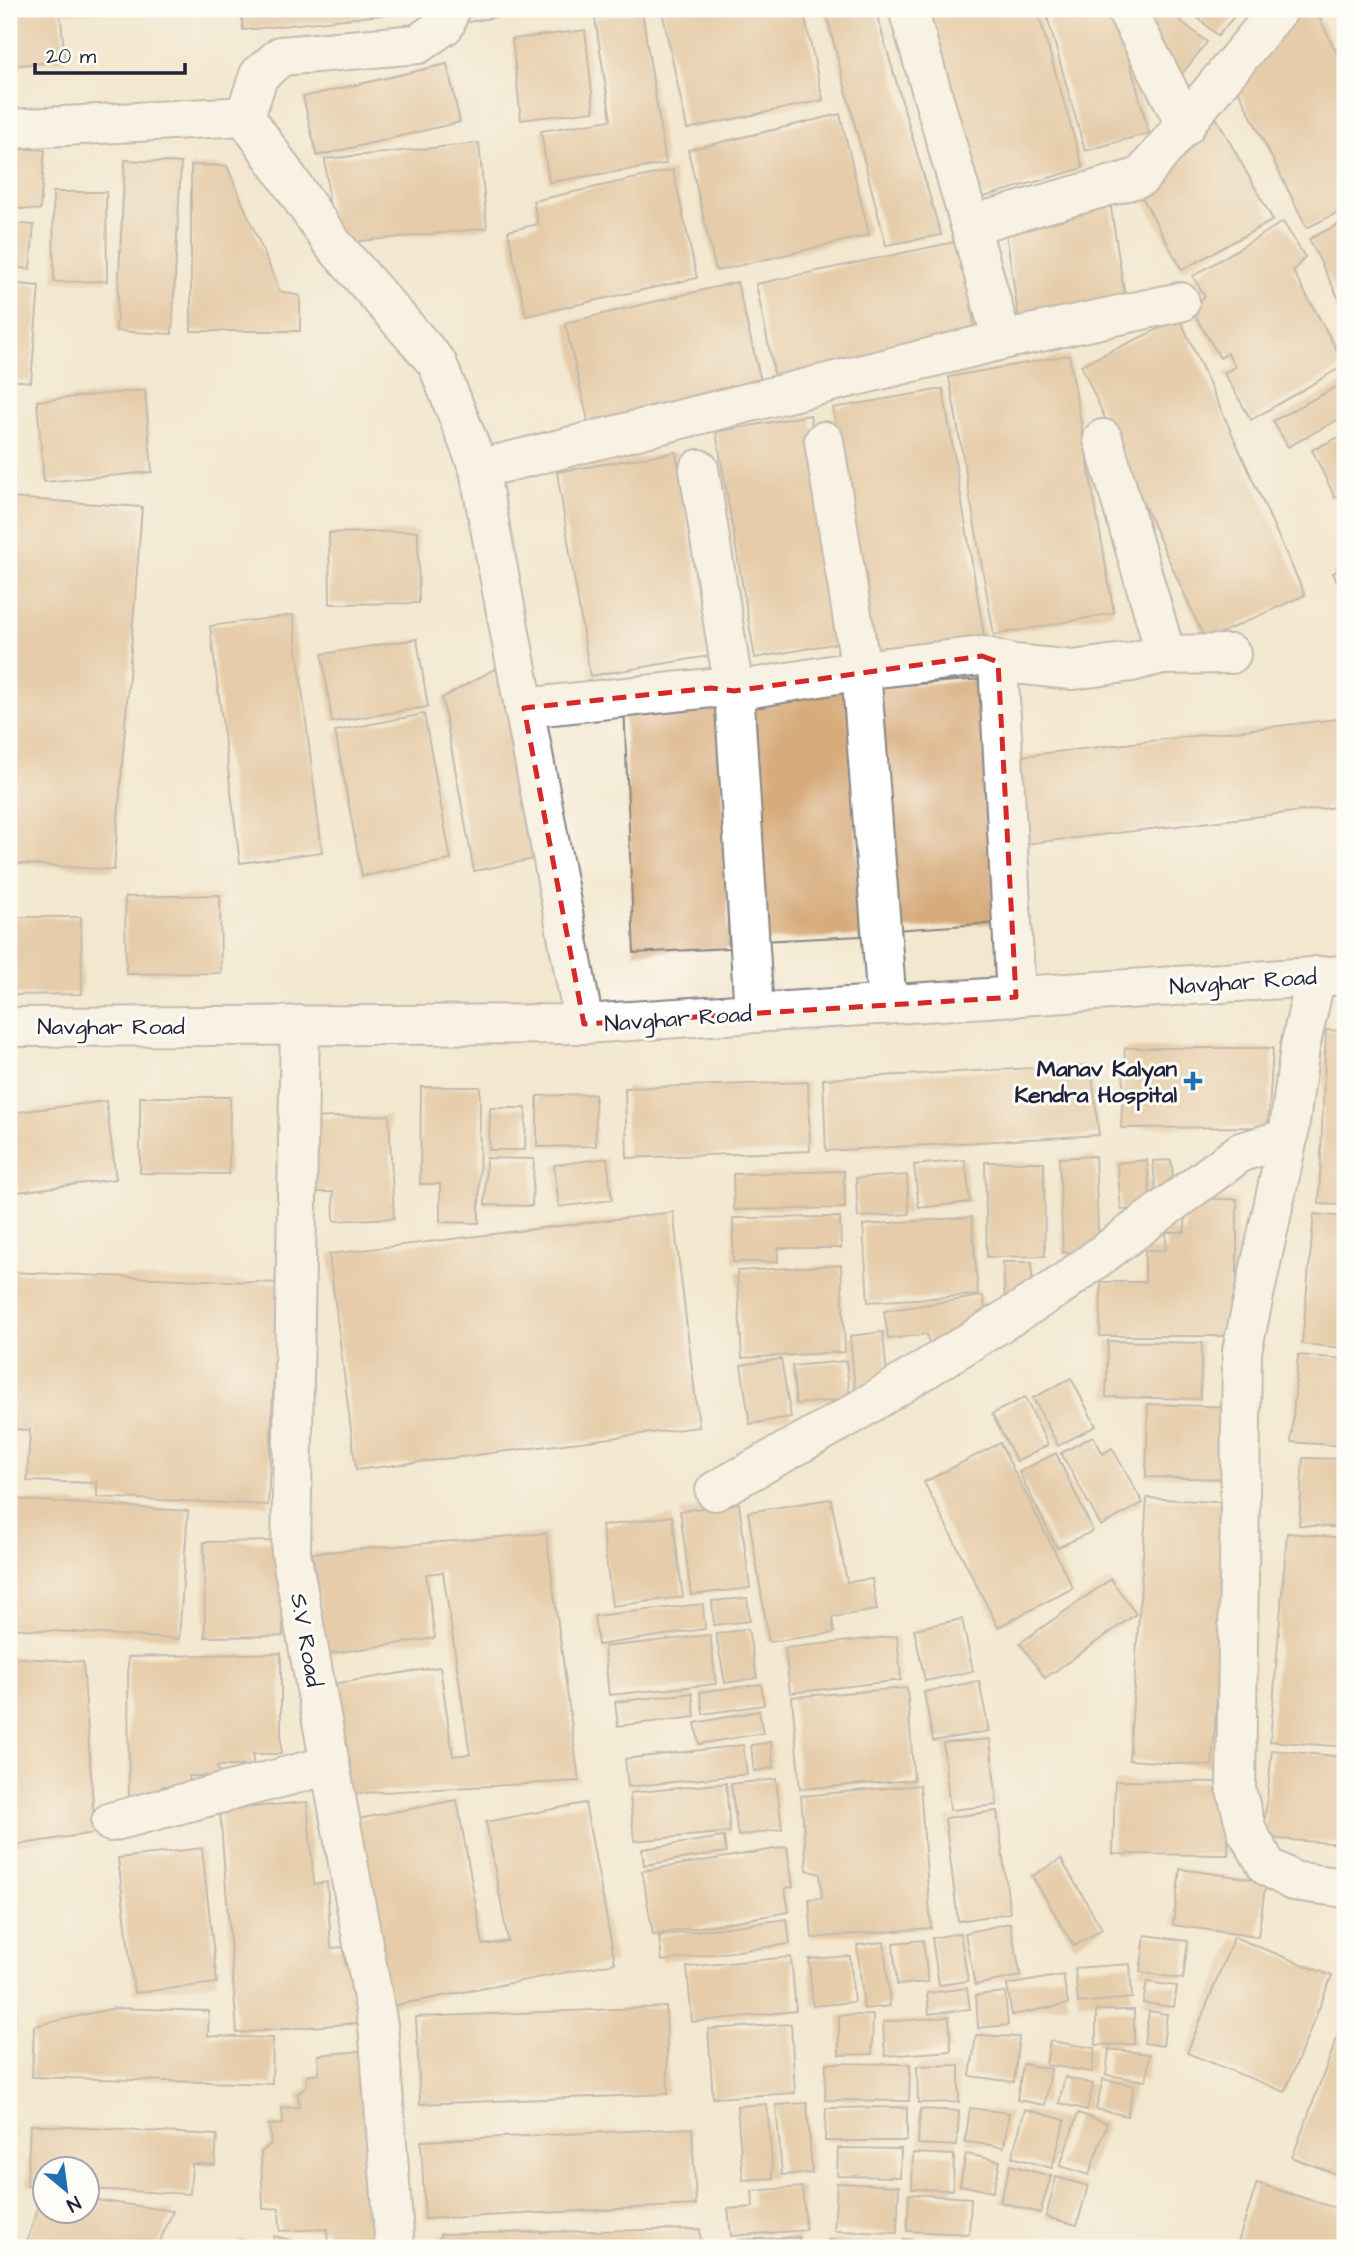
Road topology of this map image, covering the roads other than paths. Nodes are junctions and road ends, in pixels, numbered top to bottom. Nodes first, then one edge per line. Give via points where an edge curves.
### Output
1 (450, 9) edge
2 (908, 9) edge
3 (1126, 9) edge
4 (1279, 9) edge
5 (245, 116) junction
6 (1186, 124) junction
7 (9, 129) edge
8 (970, 225) junction
9 (1180, 302) dead end
10 (1002, 340) junction
11 (1103, 439) dead end
12 (824, 441) dead end
13 (479, 469) junction
14 (699, 469) dead end
15 (1231, 654) dead end
16 (1166, 655) junction
17 (998, 662) junction
18 (861, 670) junction
19 (734, 691) junction
20 (524, 708) junction
21 (1330, 975) edge
22 (1016, 997) junction
23 (887, 1005) junction
24 (754, 1013) junction
25 (583, 1024) junction
26 (300, 1026) junction
27 (9, 1027) edge
28 (1288, 1138) junction
29 (715, 1491) dead end
30 (330, 1765) junction
31 (111, 1822) dead end
32 (1345, 1888) edge
33 (395, 2248) edge

1 - 5 street via 445,25 418,44 281,56 259,75
2 - 8 street
3 - 6 street
4 - 6 street
5 - 7 street
5 - 13 street via 333,244 437,363
6 - 8 street via 1141,177
8 - 10 street
9 - 10 street
10 - 13 street
11 - 16 street
12 - 18 street
13 - 20 street
14 - 19 street
15 - 16 street
16 - 17 street via 1073,670
17 - 18 street via 982,656
17 - 22 street
18 - 19 street
18 - 23 street
19 - 20 street via 711,688
19 - 24 street
20 - 25 street
21 - 22 street, Navghar Road
21 - 28 street via 1300,1047
22 - 23 street, Navghar Road
23 - 24 street, Navghar Road
24 - 25 street, Navghar Road
25 - 26 street, Navghar Road
26 - 27 street, Navghar Road
26 - 30 street, S.V Road via 291,1553
28 - 29 street via 1241,1152 1057,1288 848,1417
28 - 32 street via 1242,1351 1236,1790 1247,1830 1266,1866 1293,1881
30 - 31 street
30 - 33 street, S.V Road via 378,2025

